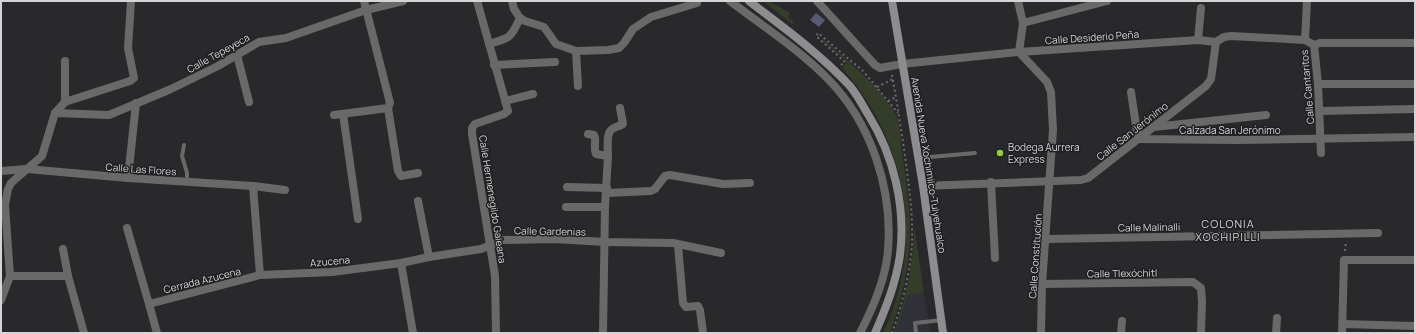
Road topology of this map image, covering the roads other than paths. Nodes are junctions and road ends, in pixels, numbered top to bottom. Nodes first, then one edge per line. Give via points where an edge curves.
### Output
1 (131, 1) edge
2 (364, 1) edge
3 (403, 1) edge
4 (477, 1) edge
5 (512, 1) edge
6 (730, 1) edge
7 (749, 1) edge
8 (817, 1) edge
9 (892, 1) edge
10 (1018, 1) edge
11 (1107, 1) edge
12 (1307, 1) edge
13 (697, 3) dead end
14 (1201, 8) dead end
15 (366, 10) junction
16 (520, 18) junction
17 (1023, 23) junction
18 (1198, 40) junction
19 (1305, 40) junction
20 (1216, 42) junction
21 (1415, 43) edge
22 (489, 44) junction
23 (1314, 45) junction
24 (576, 51) junction
25 (1019, 52) junction
26 (237, 55) junction
27 (65, 61) dead end
28 (555, 62) dead end
29 (494, 64) junction
30 (902, 64) junction
31 (1318, 84) junction
32 (1415, 84) edge
33 (578, 86) dead end
34 (1131, 92) dead end
35 (533, 94) dead end
36 (505, 101) junction
37 (66, 102) junction
38 (249, 102) dead end
39 (136, 103) junction
40 (389, 106) junction
41 (620, 108) dead end
42 (1320, 110) junction
43 (1415, 110) edge
44 (55, 113) junction
45 (1266, 115) dead end
46 (1153, 127) junction
47 (588, 134) dead end
48 (1415, 136) edge
49 (1138, 139) junction
50 (1321, 139) junction
51 (184, 145) dead end
52 (975, 153) dead end
53 (1321, 153) dead end
54 (608, 156) junction
55 (919, 158) junction
56 (27, 169) junction
57 (1, 171) edge
58 (418, 173) dead end
59 (128, 178) junction
60 (1049, 180) junction
61 (187, 182) junction
62 (991, 182) junction
63 (750, 183) dead end
64 (253, 186) junction
65 (924, 186) junction
66 (567, 187) dead end
67 (286, 190) dead end
68 (607, 190) junction
69 (418, 201) dead end
70 (566, 207) dead end
71 (605, 207) junction
72 (358, 219) dead end
73 (127, 228) dead end
74 (1378, 233) dead end
75 (1046, 239) junction
76 (605, 242) junction
77 (490, 244) junction
78 (678, 245) junction
79 (63, 249) dead end
80 (722, 253) dead end
81 (429, 256) junction
82 (995, 258) dead end
83 (1415, 260) edge
84 (401, 263) junction
85 (260, 275) junction
86 (10, 276) junction
87 (68, 276) junction
88 (1042, 284) junction
89 (1, 300) edge
90 (149, 304) junction
91 (1277, 318) dead end
92 (942, 320) junction
93 (1122, 321) dead end
94 (1342, 324) junction
95 (1415, 326) edge
96 (84, 333) edge
97 (157, 333) edge
98 (413, 333) edge
99 (496, 333) edge
100 (603, 333) edge
101 (703, 333) edge
102 (860, 333) edge
103 (875, 333) edge
104 (916, 333) edge
105 (943, 333) edge
106 (1040, 333) edge
107 (1121, 333) edge
108 (1201, 333) edge
109 (1276, 333) edge
110 (1342, 333) edge

1 - 37 street via 128,48 134,78
2 - 15 street
3 - 15 street, Calle Tepeyeca
4 - 22 street
5 - 16 street
6 - 102 street via 828,79 861,124 875,154 884,186 889,227 888,252 883,276
7 - 103 main road via 812,50 850,87 876,127 886,150 899,202 901,243 893,286
8 - 30 street, Calle Desiderio Peña via 875,65 880,68
9 - 30 main road, Avenida Nueva Xochimilco-Tulyehualco
10 - 17 street
11 - 17 street
12 - 19 street, Calle Cantaritos
13 - 24 street via 651,17 633,29 619,48
14 - 18 street
15 - 26 street, Calle Tepeyeca via 286,38 259,42
15 - 40 street
16 - 22 street via 512,34 506,39
16 - 24 street via 544,26 556,44
17 - 25 street
18 - 20 street, Calle Desiderio Peña
18 - 25 street, Calle Desiderio Peña
19 - 20 street, Calle Desiderio Peña via 1231,36
19 - 23 street, Calle Cantaritos
20 - 46 street, Calle San Jerónimo via 1212,79
21 - 23 street
22 - 29 street
23 - 31 street, Calle Cantaritos
24 - 33 street
25 - 30 street, Calle Desiderio Peña
25 - 60 street, Calle Constitución via 1047,82 1051,92 1053,130
26 - 38 street
26 - 39 street, Calle Tepeyeca via 171,89
27 - 37 street
28 - 29 street
29 - 36 street
30 - 55 main road, Avenida Nueva Xochimilco-Tulyehualco
31 - 32 street
31 - 42 street, Calle Cantaritos
34 - 49 street
35 - 36 street
36 - 77 street, Calle Hermenegildo Galeana via 508,111 506,113 475,124 472,128
37 - 44 street
39 - 44 street, Calle Tepeyeca via 109,116
39 - 59 street
40 - 58 street via 398,171 402,176
40 - 72 street via 338,115
41 - 54 street via 623,124 611,129 609,133
42 - 43 street
42 - 50 street, Calle Cantaritos
44 - 56 street via 42,156
45 - 46 street
46 - 49 street, Calle San Jerónimo
47 - 54 street via 594,135 596,154
48 - 50 street, Calzada San Jerónimo
49 - 50 street, Calzada San Jerónimo
49 - 60 street, Calle San Jerónimo via 1088,178
50 - 53 street, Calle Cantaritos
51 - 61 lane via 182,156 188,173
52 - 55 lane
54 - 68 street
55 - 65 main road, Avenida Nueva Xochimilco-Tulyehualco
56 - 57 street, Calle Las Flores
56 - 59 street, Calle Las Flores
56 - 86 street via 11,183 7,194 5,211
59 - 61 street, Calle Las Flores
60 - 62 street, Calle San Jerónimo
60 - 75 street, Calle Constitución
61 - 64 street, Calle Las Flores
62 - 65 street, Calle San Jerónimo
62 - 82 street
63 - 68 street via 723,184 670,175 665,176 651,191
64 - 67 street, Calle Las Flores
64 - 85 street
65 - 92 main road, Avenida Nueva Xochimilco-Tulyehualco
66 - 68 street
68 - 71 street
69 - 81 street
70 - 71 street
71 - 76 street
73 - 90 street
74 - 75 street, Calle Malinalli
75 - 88 street, Calle Constitución
76 - 77 street, Calle Gardenias via 503,240
76 - 78 street, Calle Gardenias
76 - 100 street
77 - 81 street, Calle Gardenias via 482,249
77 - 99 street, Calle Hermenegildo Galeana via 495,276
78 - 80 street, Calle Gardenias
78 - 101 street via 683,303 686,307 698,306
79 - 87 street
81 - 84 street, Calle Gardenias
83 - 94 street via 1344,260
84 - 85 street, Azucena via 332,272
84 - 98 street
85 - 90 street, Cerrada Azucena
86 - 87 street
86 - 89 street
87 - 96 street
88 - 106 street, Calle Constitución
88 - 108 street, Calle Tlexóchitl via 1194,282 1201,288
90 - 97 street
91 - 109 street
92 - 104 lane via 915,323
92 - 105 main road, Avenida Nueva Xochimilco-Tulyehualco
93 - 107 street
94 - 95 street
94 - 110 street

